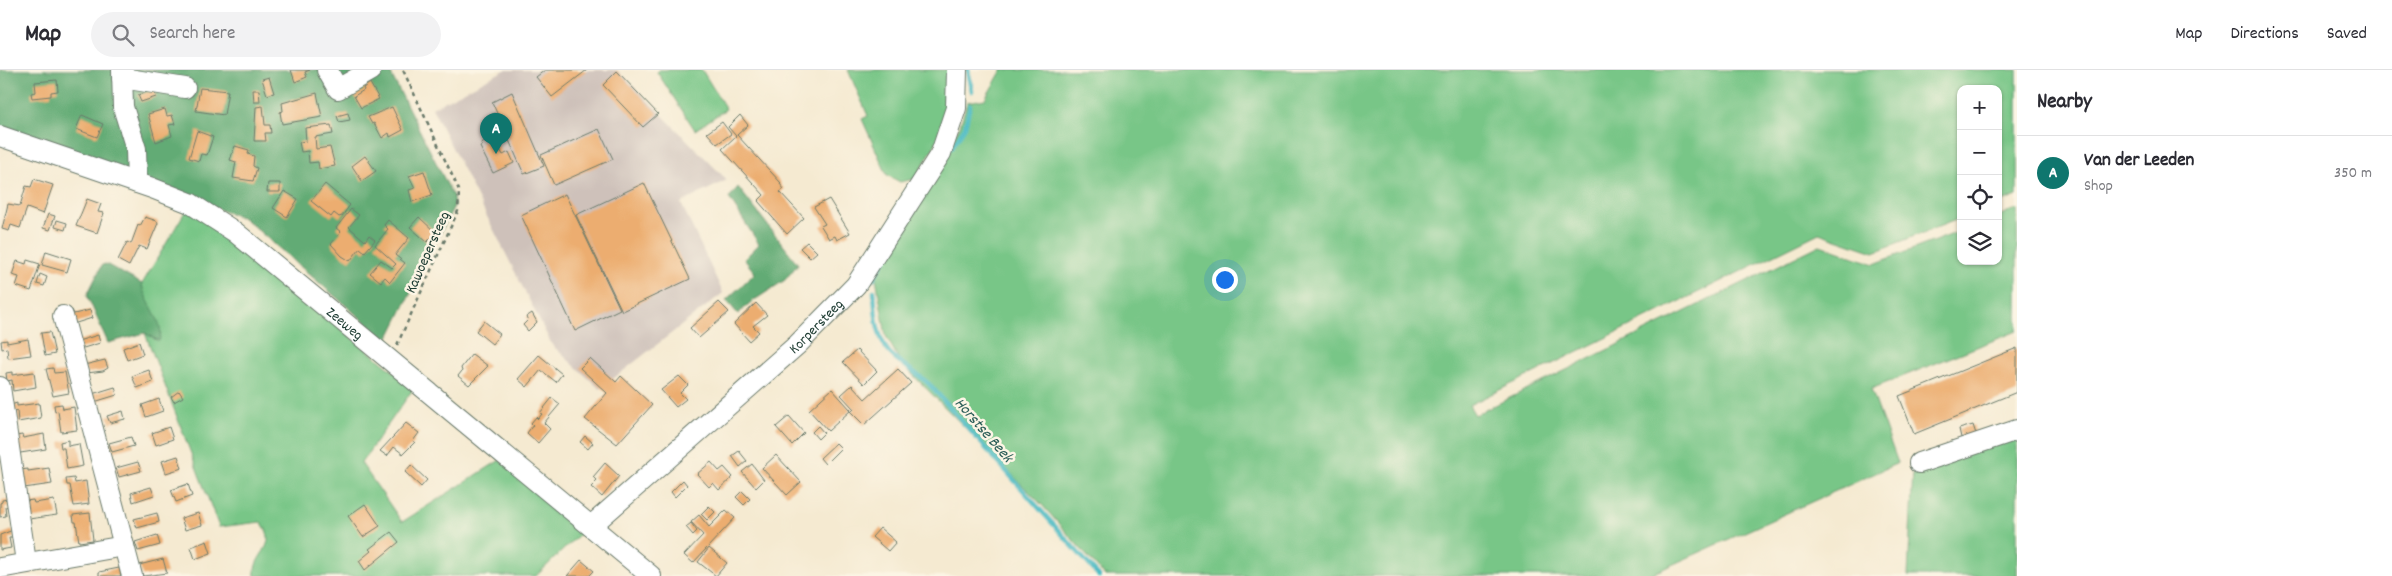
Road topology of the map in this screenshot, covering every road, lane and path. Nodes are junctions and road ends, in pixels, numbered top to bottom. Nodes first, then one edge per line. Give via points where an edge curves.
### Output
1 (327, 70) edge
2 (371, 70) edge
3 (403, 70) edge
4 (958, 70) edge
5 (122, 74) edge
6 (185, 88) dead end
7 (0, 136) edge
8 (137, 183) junction
9 (63, 316) dead end
10 (390, 360) junction
11 (0, 387) edge
12 (2017, 430) edge
13 (1919, 462) dead end
14 (592, 526) junction
15 (124, 546) junction
16 (26, 562) junction
17 (0, 568) edge
18 (132, 576) edge
19 (651, 576) edge

1 - 2 street via 338,88
3 - 10 path, Kawoepersteeg via 459,190 458,212
4 - 14 street, Korpersteeg via 956,108 941,153 856,285 797,345
5 - 6 street
5 - 8 street via 123,107 136,149
7 - 8 street, Zeeweg
8 - 10 street, Zeeweg via 190,203 235,232
9 - 15 street
10 - 14 street, Zeeweg
11 - 16 street
12 - 13 street
14 - 19 street, Zeeweg
15 - 16 street
15 - 18 street
16 - 17 street

